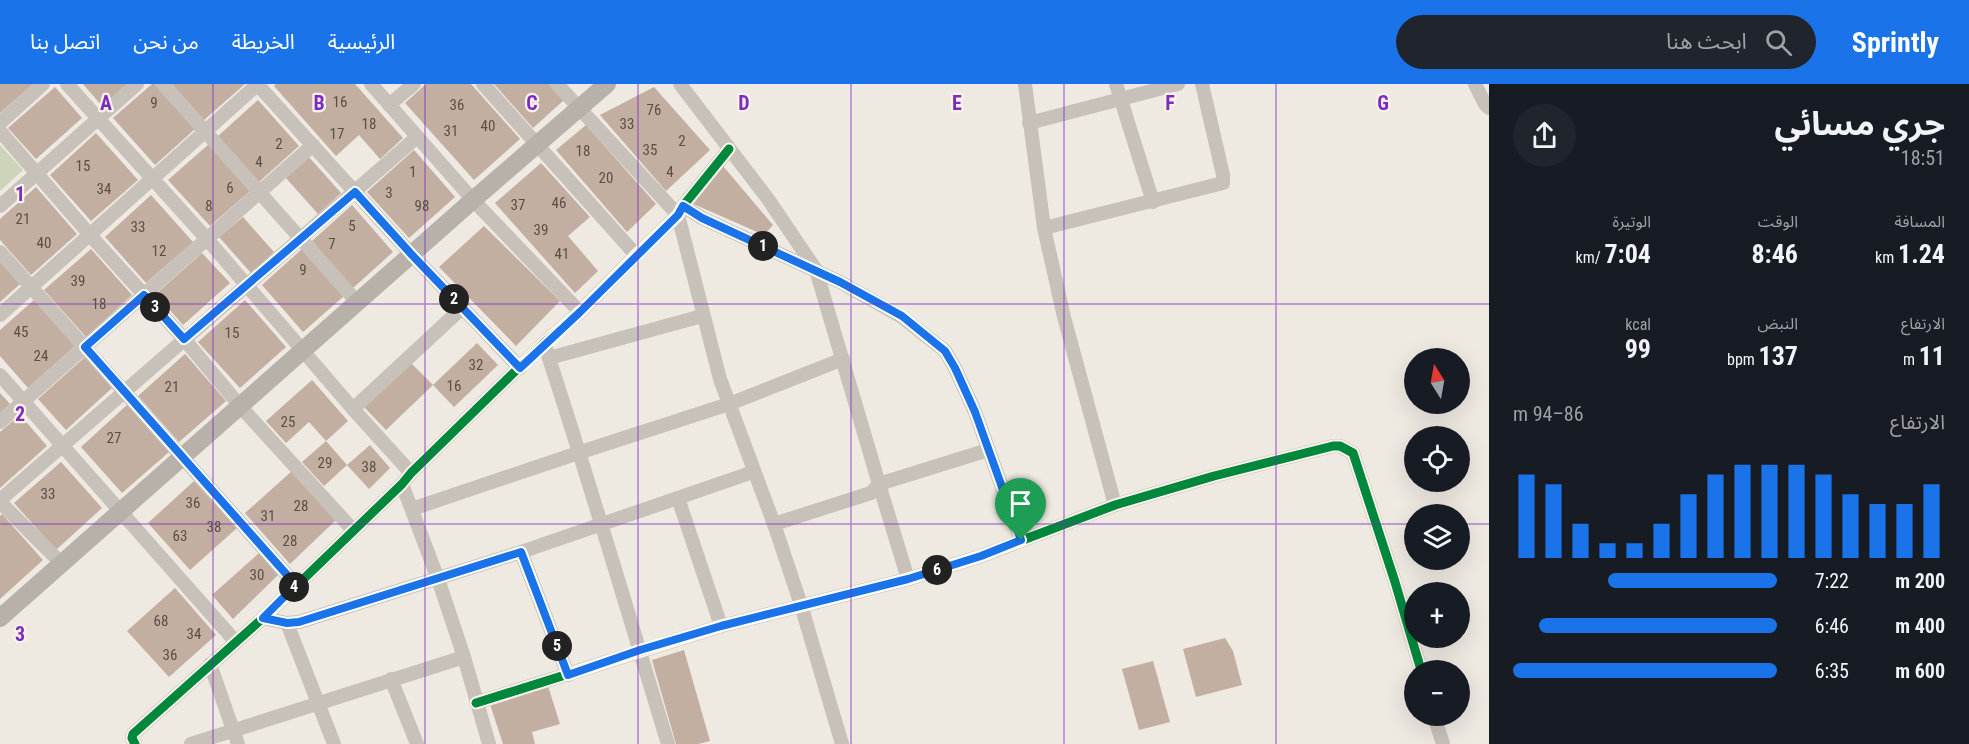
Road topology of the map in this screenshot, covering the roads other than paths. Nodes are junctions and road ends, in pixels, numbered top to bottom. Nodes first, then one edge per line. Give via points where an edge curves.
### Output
1 (43, 84) edge
2 (67, 84) edge
3 (137, 84) edge
4 (163, 84) edge
5 (258, 84) edge
6 (370, 84) edge
7 (414, 84) edge
8 (483, 84) edge
9 (557, 84) edge
10 (607, 84) edge
11 (680, 84) edge
12 (1025, 84) edge
13 (1116, 84) edge
14 (1178, 84) edge
15 (1202, 84) edge
16 (1475, 84) edge
17 (1121, 99) junction
18 (389, 105) junction
19 (579, 108) junction
20 (1489, 108) edge
21 (98, 119) junction
22 (0, 123) edge
23 (1029, 123) junction
24 (0, 131) edge
25 (206, 132) junction
26 (417, 137) junction
27 (313, 145) junction
28 (537, 145) junction
29 (729, 149) junction
30 (37, 174) junction
31 (152, 180) junction
32 (260, 192) junction
33 (355, 192) junction
34 (473, 200) junction
35 (1153, 202) junction
36 (0, 207) edge
37 (680, 211) junction
38 (1044, 228) junction
39 (90, 235) junction
40 (207, 239) junction
41 (300, 240) junction
42 (0, 252) edge
43 (412, 255) junction
44 (636, 255) junction
45 (816, 270) junction
46 (248, 285) junction
47 (31, 288) junction
48 (144, 295) junction
49 (357, 302) junction
50 (462, 308) junction
51 (580, 312) junction
52 (0, 315) edge
53 (702, 316) junction
54 (184, 339) junction
55 (544, 344) junction
56 (85, 347) junction
57 (303, 351) junction
58 (549, 358) junction
59 (843, 359) junction
60 (520, 368) junction
61 (0, 375) edge
62 (124, 392) junction
63 (23, 401) junction
64 (729, 404) junction
65 (240, 406) junction
66 (353, 409) junction
67 (0, 422) edge
68 (62, 447) junction
69 (988, 450) junction
70 (580, 452) junction
71 (181, 456) junction
72 (753, 472) junction
73 (411, 473) junction
74 (402, 484) junction
75 (879, 484) junction
76 (678, 498) junction
77 (0, 501) edge
78 (1115, 505) junction
79 (412, 509) junction
80 (120, 510) junction
81 (774, 524) junction
82 (601, 526) junction
83 (353, 530) junction
84 (1021, 540) junction
85 (521, 552) junction
86 (62, 564) junction
87 (438, 579) junction
88 (908, 579) junction
89 (296, 585) junction
90 (801, 605) junction
91 (0, 617) edge
92 (263, 618) junction
93 (287, 623) junction
94 (721, 626) junction
95 (235, 641) junction
96 (640, 650) junction
97 (464, 657) junction
98 (1418, 660) edge
99 (210, 664) junction
100 (568, 675) junction
101 (392, 679) junction
102 (319, 702) junction
103 (476, 703) junction
104 (1437, 726) edge
105 (233, 730) junction
106 (135, 744) edge
107 (191, 744) edge
108 (238, 744) edge
109 (334, 744) edge
110 (417, 744) edge
111 (489, 744) edge
112 (668, 744) edge
113 (842, 744) edge
114 (1443, 744) edge

1 - 22 street
2 - 21 street
3 - 21 street
4 - 25 street
5 - 25 street
5 - 27 street
6 - 18 street
7 - 18 street
8 - 28 street
9 - 19 street
10 - 19 main road
11 - 29 street
12 - 23 street
13 - 17 street
14 - 17 street
15 - 35 street via 1223,183
16 - 20 street
17 - 23 street
17 - 35 street
18 - 26 street
19 - 28 main road
19 - 37 street
21 - 30 street
21 - 31 street
23 - 38 street
24 - 30 street
25 - 31 street
25 - 32 street
26 - 33 street
26 - 34 street
27 - 32 street
27 - 33 street
28 - 34 main road
28 - 44 street
29 - 37 street
29 - 45 street
30 - 36 street
30 - 39 street
31 - 39 street
31 - 40 street
32 - 40 street
32 - 41 street
33 - 41 street
33 - 43 street
34 - 43 main road
34 - 51 street
35 - 38 street
37 - 44 street
37 - 45 street
37 - 53 street
38 - 78 street
39 - 47 street
39 - 48 street
40 - 46 street
40 - 48 street
41 - 46 street
41 - 49 street
42 - 47 street
43 - 49 main road
43 - 50 street
44 - 51 street
45 - 59 street
45 - 69 street via 902,316 945,351 975,412
46 - 54 street
46 - 57 street
47 - 52 street
47 - 56 street
48 - 54 street
48 - 56 street
49 - 57 main road
50 - 60 street
50 - 66 street
51 - 55 street
53 - 58 street
53 - 64 street
54 - 62 street
54 - 65 street
55 - 58 street
55 - 60 street
56 - 62 street
56 - 63 street
57 - 65 main road
57 - 66 street
58 - 70 street
59 - 64 street
59 - 75 street
60 - 73 street
61 - 63 street
62 - 68 street
62 - 71 street
63 - 67 street
63 - 68 street
64 - 70 street
64 - 72 street
65 - 71 main road
65 - 83 street
66 - 73 street
68 - 77 street
68 - 80 street
69 - 75 street
69 - 84 street
70 - 79 street
70 - 82 street
71 - 80 main road
71 - 89 street
72 - 76 street
72 - 81 street
73 - 74 street
74 - 79 street
74 - 83 street
75 - 81 street via 871,493
75 - 88 street
76 - 82 street
76 - 94 street
77 - 86 street
78 - 84 street
78 - 98 street via 1333,446 1347,449 1353,453
79 - 87 street
80 - 86 main road
80 - 95 street
81 - 90 street
82 - 85 street
82 - 96 street
83 - 89 street
84 - 88 street
85 - 87 street
85 - 100 street
86 - 91 main road
87 - 93 street
87 - 97 street
88 - 90 street
89 - 92 street
90 - 94 street
90 - 113 street
92 - 93 street
92 - 95 street
93 - 102 street
94 - 96 street
95 - 99 street
96 - 100 street
96 - 112 street
97 - 101 street
97 - 103 street
99 - 105 street
99 - 106 street via 133,734
100 - 103 street
101 - 102 street
101 - 110 street
102 - 105 street
102 - 109 street
103 - 111 street
104 - 114 street
105 - 107 street
105 - 108 street

